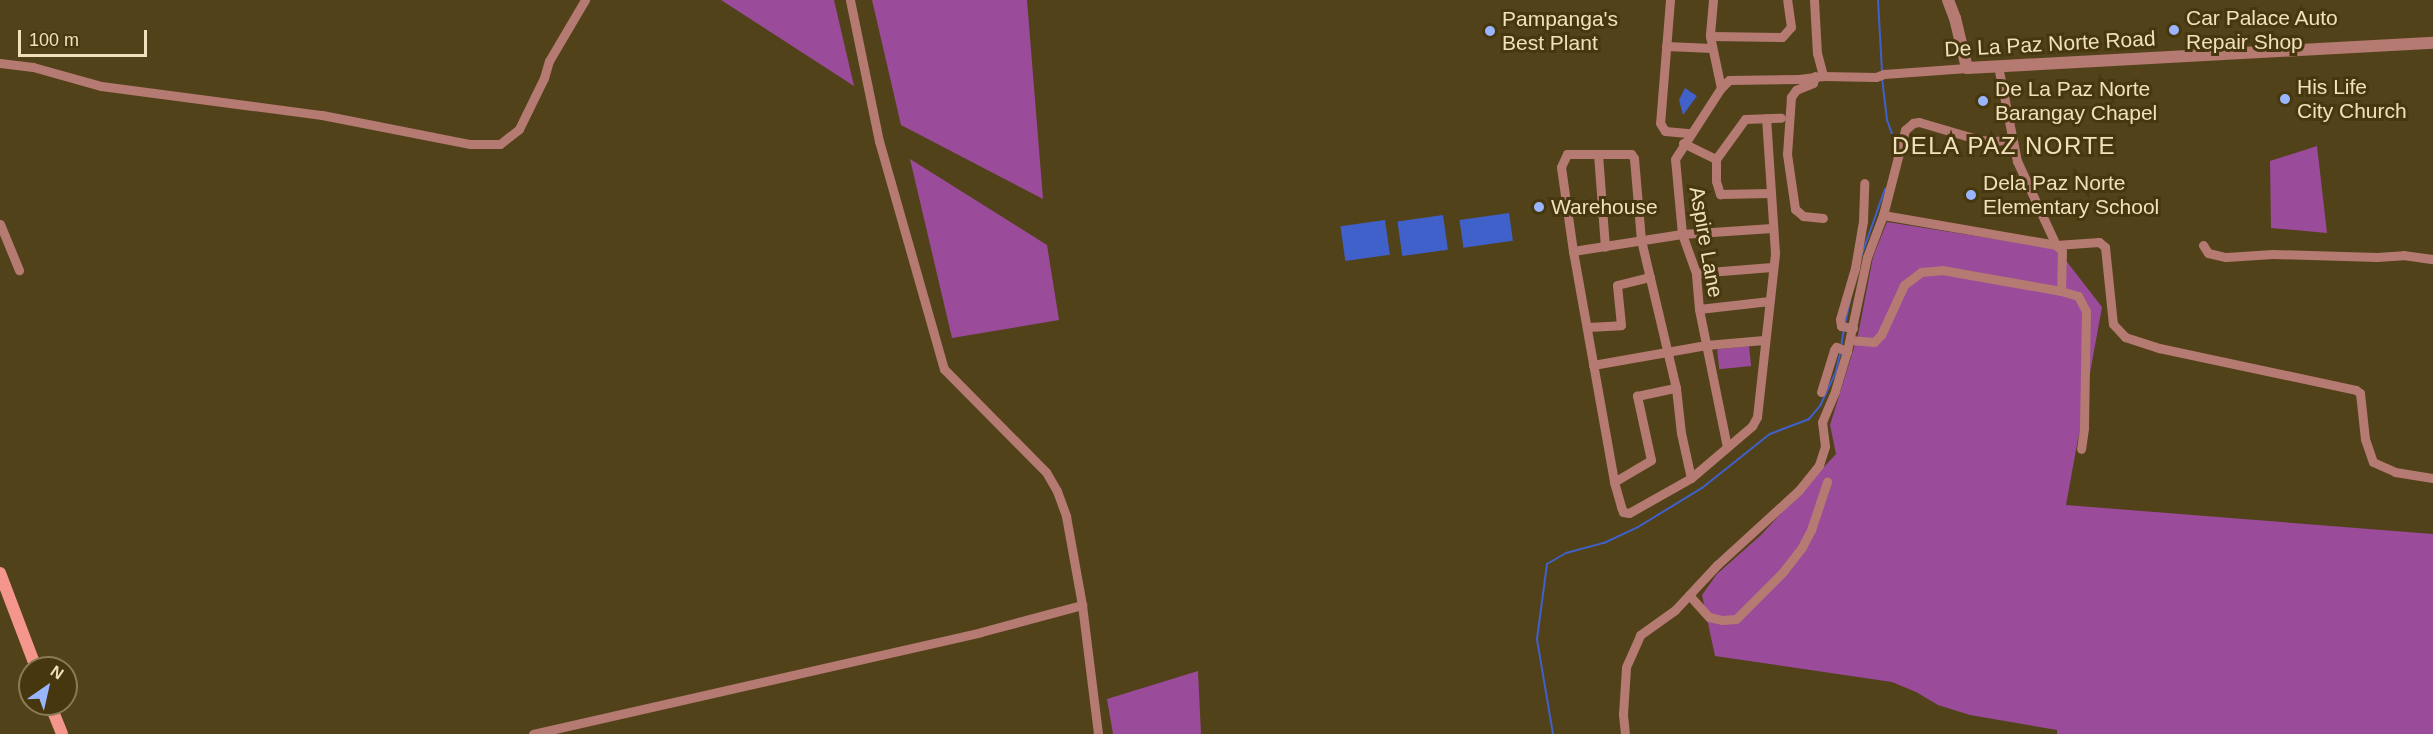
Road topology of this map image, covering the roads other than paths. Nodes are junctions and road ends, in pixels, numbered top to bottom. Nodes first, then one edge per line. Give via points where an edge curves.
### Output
1 (585, 0) edge
2 (849, 0) edge
3 (1670, 0) edge
4 (1713, 0) edge
5 (1787, 0) edge
6 (1814, 0) edge
7 (1948, 0) edge
8 (1710, 36) junction
9 (2433, 43) edge
10 (1666, 46) junction
11 (1712, 48) junction
12 (0, 63) edge
13 (1998, 66) junction
14 (1967, 68) junction
15 (1819, 76) junction
16 (1721, 88) junction
17 (1766, 118) junction
18 (1781, 118) dead end
19 (1690, 133) junction
20 (2012, 138) junction
21 (1683, 143) junction
22 (1598, 154) junction
23 (1716, 159) junction
24 (1864, 183) dead end
25 (1770, 193) junction
26 (1883, 215) junction
27 (1823, 218) dead end
28 (0, 224) edge
29 (1772, 228) junction
30 (1682, 234) junction
31 (1641, 240) junction
32 (2056, 245) junction
33 (2203, 245) dead end
34 (1605, 247) junction
35 (1573, 251) junction
36 (2433, 259) edge
37 (1772, 267) junction
38 (19, 270) dead end
39 (1696, 273) junction
40 (1650, 277) junction
41 (2061, 291) junction
42 (1770, 301) junction
43 (1699, 309) junction
44 (1588, 327) junction
45 (1848, 327) junction
46 (1764, 340) junction
47 (1850, 340) junction
48 (1706, 345) junction
49 (1670, 352) junction
50 (1593, 364) junction
51 (1832, 378) junction
52 (1676, 388) junction
53 (1821, 392) dead end
54 (1727, 447) junction
55 (2080, 449) dead end
56 (1691, 478) junction
57 (2433, 478) edge
58 (1614, 482) junction
59 (1827, 482) dead end
60 (0, 573) edge
61 (1689, 595) junction
62 (1082, 605) junction
63 (31, 656) edge
64 (55, 716) edge
65 (62, 734) edge
66 (533, 734) edge
67 (1098, 734) edge
68 (1624, 734) edge

1 - 12 street via 549,61 519,129 500,144 470,144 322,115 101,86 33,67
2 - 62 street via 879,141 938,355 951,380 1046,472 1058,491
3 - 10 street
4 - 8 street
5 - 8 street via 1791,27 1782,37
6 - 15 street
7 - 14 street
8 - 11 street
9 - 13 street, De La Paz Norte Road
10 - 11 street
10 - 19 street via 1660,123 1665,131
11 - 16 street
13 - 14 street, De La Paz Norte Road
13 - 20 street
14 - 15 street, De La Paz Norte Road
15 - 16 street via 1735,78
15 - 27 street via 1791,97 1787,154 1794,209 1803,216
16 - 19 street, Aspire Lane
17 - 18 street
17 - 23 street via 1745,119
17 - 25 street
19 - 21 street, Aspire Lane
20 - 26 street via 1980,140 1913,123 1905,130
20 - 32 street via 2017,161
21 - 23 street
21 - 30 street, Aspire Lane via 1675,159
22 - 31 street via 1631,154 1634,158
22 - 34 street
22 - 35 street via 1567,154 1562,160
23 - 25 street via 1720,194
24 - 45 street via 1863,221 1855,268 1840,319
25 - 29 street
26 - 32 street
26 - 45 street
28 - 38 street
29 - 30 street
29 - 37 street
30 - 31 street
30 - 39 street, Aspire Lane
31 - 34 street
31 - 40 street
32 - 41 street via 2063,259
32 - 57 street via 2099,242 2105,247 2113,324 2125,337 2159,348 2356,390 2360,393 2365,439 2373,462 2395,472
33 - 36 street via 2208,253 2226,257 2403,255
34 - 35 street
35 - 44 street
37 - 39 street
37 - 42 street
39 - 43 street, Aspire Lane
40 - 44 street via 1617,285 1620,325
40 - 49 street
41 - 47 street via 1942,270 1921,272 1904,285 1874,342
41 - 55 street via 2078,296 2086,311 2084,428
42 - 43 street
42 - 46 street
43 - 48 street, Aspire Lane
44 - 50 street
45 - 47 street
46 - 48 street
46 - 54 street via 1757,417
47 - 51 street
48 - 49 street
48 - 54 street, Aspire Lane
49 - 50 street
49 - 52 street
50 - 58 street
51 - 53 street
51 - 61 street via 1822,422 1824,453 1813,476
52 - 56 street
52 - 58 street via 1637,396 1651,460
54 - 56 street
56 - 58 street via 1626,514 1620,507
59 - 61 street via 1802,547 1776,580 1736,619 1709,617
60 - 63 main road
61 - 68 street via 1646,630 1632,651 1623,695
62 - 66 street via 981,632
62 - 67 street
64 - 65 main road

